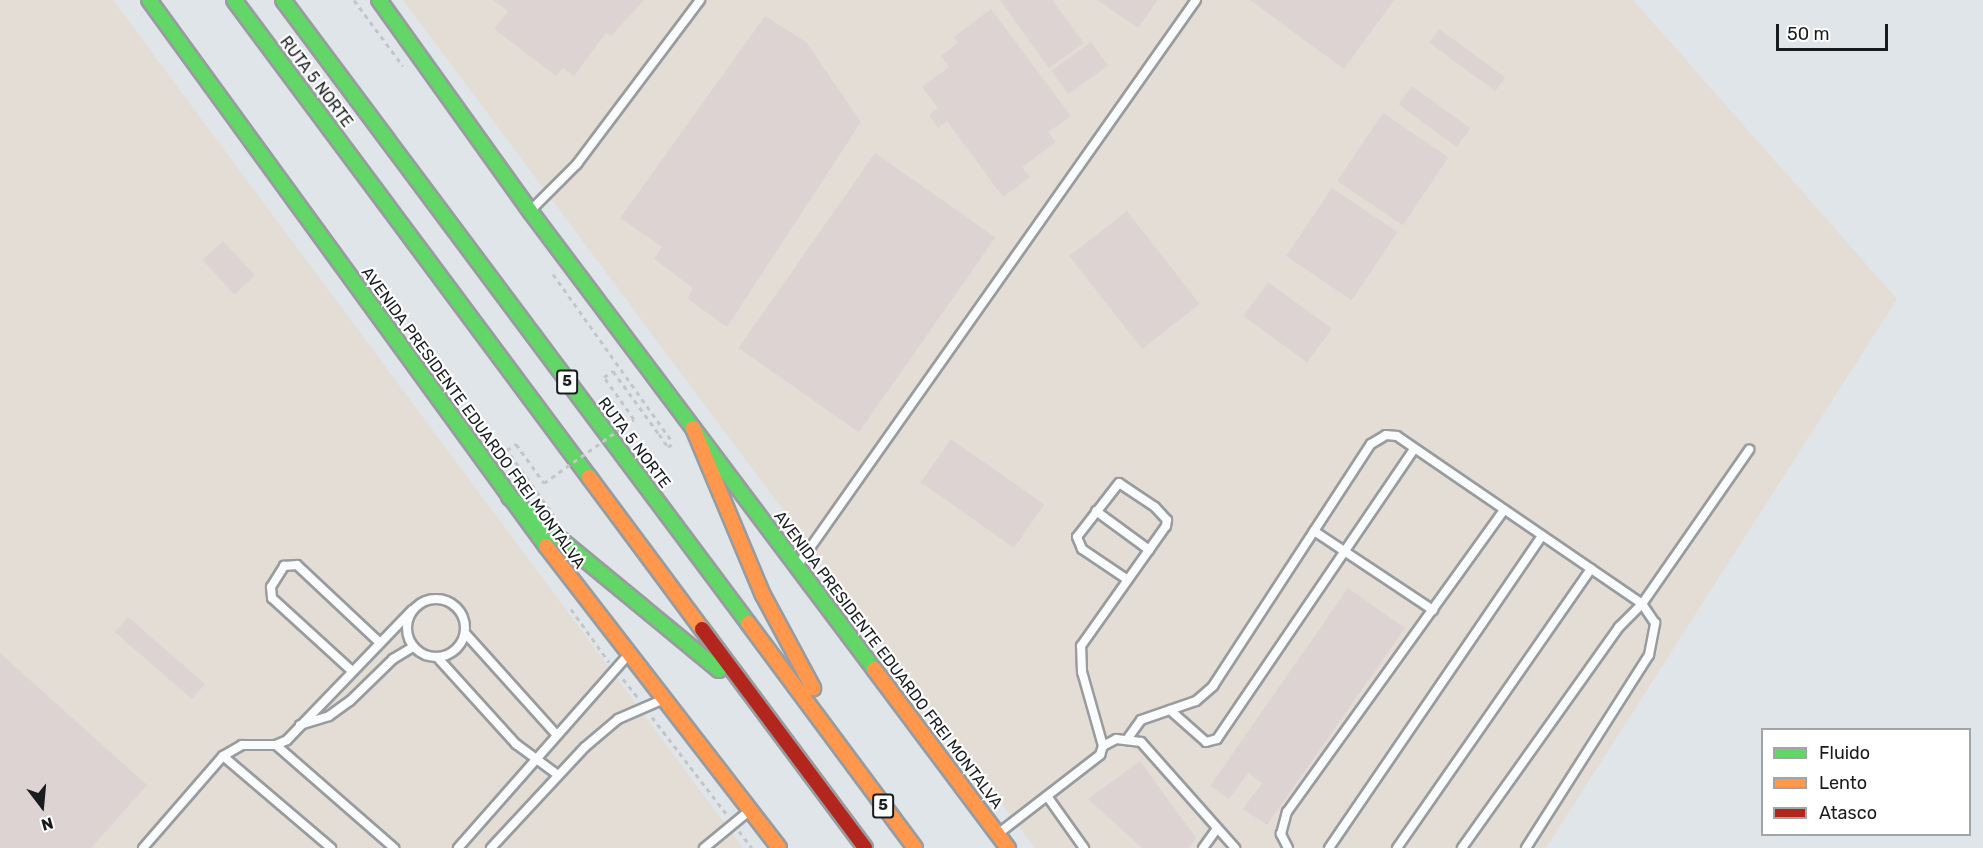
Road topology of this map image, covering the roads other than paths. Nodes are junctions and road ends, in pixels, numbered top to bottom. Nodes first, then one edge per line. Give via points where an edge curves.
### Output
1 (149, 0) edge
2 (234, 0) edge
3 (283, 0) edge
4 (379, 0) edge
5 (700, 0) edge
6 (1196, 0) edge
7 (530, 211) junction
8 (693, 428) junction
9 (1414, 449) junction
10 (1749, 450) dead end
11 (509, 497) junction
12 (1504, 510) junction
13 (1096, 511) junction
14 (1314, 531) junction
15 (1542, 536) junction
16 (1149, 550) junction
17 (1345, 552) junction
18 (797, 566) junction
19 (1591, 569) junction
20 (1128, 580) junction
21 (1642, 604) junction
22 (412, 610) junction
23 (1433, 610) junction
24 (465, 633) junction
25 (380, 643) junction
26 (413, 646) junction
27 (628, 655) junction
28 (437, 657) junction
29 (352, 671) junction
30 (664, 700) junction
31 (762, 708) junction
32 (1170, 710) junction
33 (299, 726) junction
34 (555, 733) junction
35 (1128, 738) junction
36 (276, 745) junction
37 (1103, 746) junction
38 (223, 756) junction
39 (534, 758) junction
40 (852, 764) junction
41 (558, 775) junction
42 (1047, 795) junction
43 (750, 810) junction
44 (1216, 830) junction
45 (998, 834) junction
46 (143, 848) edge
47 (331, 848) edge
48 (394, 848) edge
49 (458, 848) edge
50 (491, 848) edge
51 (704, 848) edge
52 (780, 848) edge
53 (865, 848) edge
54 (915, 848) edge
55 (1008, 848) edge
56 (1084, 848) edge
57 (1203, 848) edge
58 (1235, 848) edge
59 (1288, 848) edge
60 (1329, 848) edge
61 (1397, 848) edge
62 (1462, 848) edge
63 (1526, 848) edge

1 - 11 main road, AVENIDA PRESIDENTE EDUARDO FREI MONTALVA
2 - 31 main road, RUTA 5 NORTE / 5
3 - 40 main road, RUTA 5 NORTE / 5
4 - 7 main road, AVENIDA PRESIDENTE EDUARDO FREI MONTALVA
5 - 7 lane via 577,164
6 - 18 lane
7 - 8 main road, AVENIDA PRESIDENTE EDUARDO FREI MONTALVA
8 - 18 main road, AVENIDA PRESIDENTE EDUARDO FREI MONTALVA
8 - 40 main road via 763,595
9 - 12 lane
9 - 14 lane via 1397,436 1377,438
9 - 17 lane
10 - 21 lane
11 - 27 main road, AVENIDA PRESIDENTE EDUARDO FREI MONTALVA
11 - 31 main road via 654,612
12 - 15 lane
12 - 23 lane
13 - 16 lane
13 - 16 lane via 1119,483 1155,507 1167,520
13 - 20 lane via 1077,537 1078,544
14 - 17 lane
14 - 32 lane via 1213,686 1196,701
15 - 19 lane
15 - 60 lane
16 - 20 lane
17 - 23 lane
17 - 32 lane via 1217,739 1206,742
18 - 45 main road, AVENIDA PRESIDENTE EDUARDO FREI MONTALVA
19 - 21 lane
19 - 61 lane
20 - 37 lane via 1081,646 1082,672
21 - 62 lane via 1618,627
21 - 63 lane via 1655,623 1649,655
22 - 24 lane via 435,598 448,601 464,620
22 - 25 lane
22 - 26 lane via 407,635
23 - 59 lane via 1287,812 1281,834
24 - 28 lane via 459,645
24 - 34 lane
25 - 29 lane
25 - 29 lane via 297,565 285,566 270,587 272,598
26 - 28 lane
26 - 33 lane via 393,658 329,716
27 - 30 main road, AVENIDA PRESIDENTE EDUARDO FREI MONTALVA
27 - 34 lane
28 - 39 lane
29 - 33 lane
30 - 41 lane via 618,719
30 - 43 main road, AVENIDA PRESIDENTE EDUARDO FREI MONTALVA
31 - 53 main road, RUTA 5 NORTE / 5
32 - 35 lane via 1141,720
33 - 36 lane
34 - 39 lane
35 - 37 lane
35 - 44 lane via 1152,753
36 - 38 lane via 242,745
36 - 48 lane
37 - 42 lane via 1100,755
38 - 46 lane
38 - 47 lane
39 - 41 lane
39 - 49 lane
40 - 54 main road, RUTA 5 NORTE / 5
41 - 50 lane
42 - 45 lane
42 - 56 lane
43 - 51 lane
43 - 52 main road, AVENIDA PRESIDENTE EDUARDO FREI MONTALVA
44 - 57 lane
44 - 58 lane
45 - 55 main road, AVENIDA PRESIDENTE EDUARDO FREI MONTALVA

